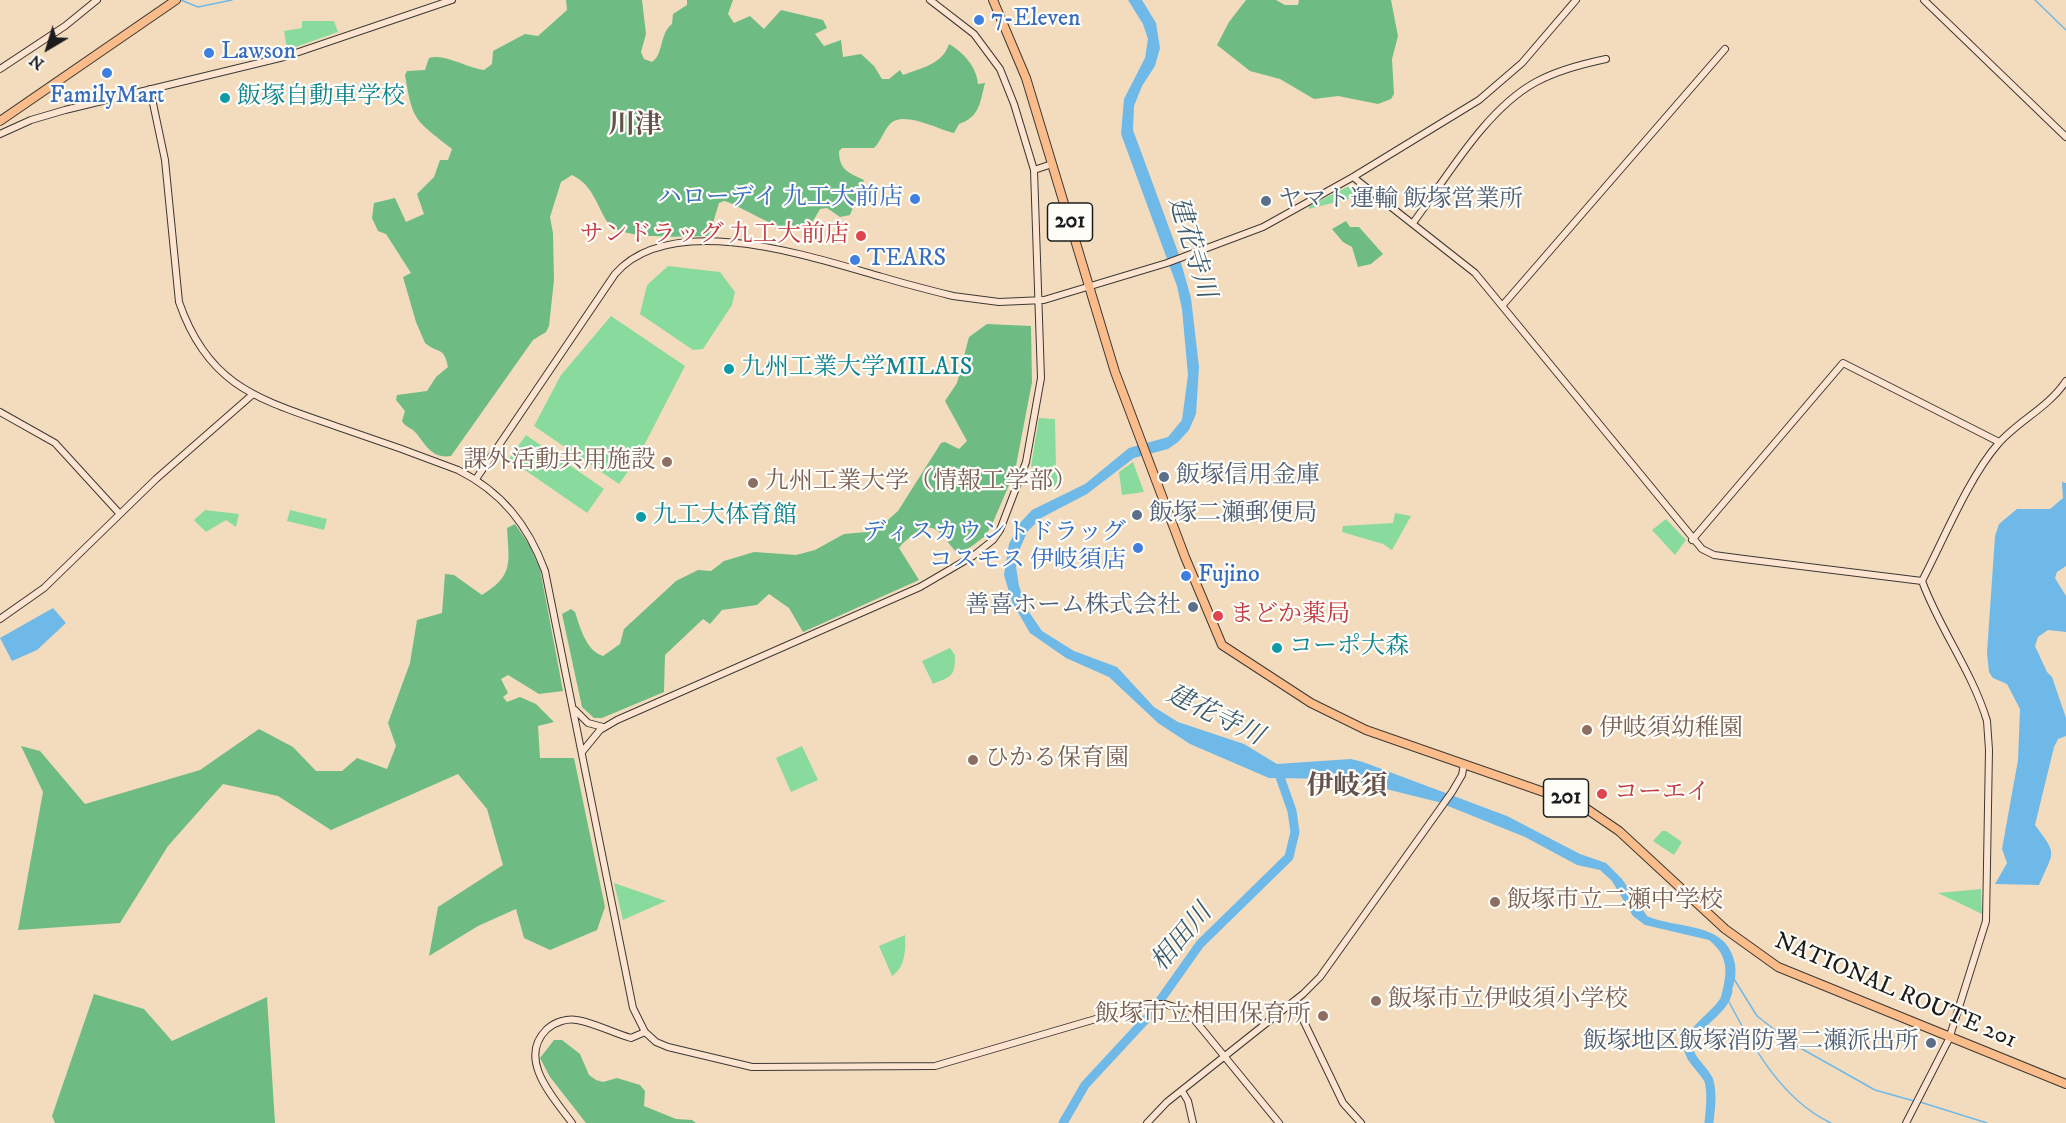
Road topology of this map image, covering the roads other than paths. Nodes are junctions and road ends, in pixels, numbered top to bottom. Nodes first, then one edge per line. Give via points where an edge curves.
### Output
1 (97, 0) edge
2 (176, 0) edge
3 (453, 0) edge
4 (930, 0) edge
5 (993, 0) edge
6 (1576, 0) edge
7 (1924, 0) edge
8 (1725, 49) dead end
9 (1606, 59) dead end
10 (0, 69) edge
11 (150, 89) junction
12 (0, 121) edge
13 (0, 134) edge
14 (2066, 137) edge
15 (1052, 164) junction
16 (1034, 170) junction
17 (1353, 177) junction
18 (1413, 223) junction
19 (1090, 288) junction
20 (1038, 300) junction
21 (1502, 306) junction
22 (2066, 381) edge
23 (252, 395) junction
24 (0, 412) edge
25 (2000, 442) junction
26 (476, 479) junction
27 (119, 513) junction
28 (1692, 540) junction
29 (1922, 581) junction
30 (0, 619) edge
31 (573, 707) junction
32 (604, 727) junction
33 (582, 752) junction
34 (1464, 764) junction
35 (1294, 1001) junction
36 (645, 1032) junction
37 (1949, 1039) junction
38 (1225, 1056) junction
39 (2066, 1084) edge
40 (1182, 1091) junction
41 (572, 1123) edge
42 (1147, 1123) edge
43 (1193, 1123) edge
44 (1279, 1123) edge
45 (1361, 1123) edge
46 (1906, 1123) edge

1 - 10 street
2 - 12 highway
3 - 11 street via 284,57
4 - 16 street via 974,34 1000,69
5 - 15 highway, NATIONAL ROUTE 201 / 201 via 1026,78
6 - 17 street via 1522,63 1479,100
7 - 14 street
8 - 21 street
9 - 18 street via 1573,66 1536,82 1514,99 1484,128
11 - 13 street via 42,117
11 - 23 street via 165,160 179,302 205,354
15 - 16 street
15 - 19 highway, NATIONAL ROUTE 201 / 201
16 - 20 street
17 - 18 street
17 - 19 street via 1263,227
18 - 21 street via 1468,265
19 - 20 street
19 - 34 highway, NATIONAL ROUTE 201 / 201 via 1115,372 1222,645 1341,718
20 - 26 street via 999,302 953,296 766,246 700,241 650,250 630,260 615,274
20 - 32 street via 1041,378 1030,442 1026,462 993,540 920,587
21 - 28 street
22 - 25 street
23 - 26 street
23 - 27 street
24 - 27 street via 55,443
25 - 28 street via 1843,363
25 - 29 street via 1979,471
26 - 31 street via 501,497 538,551
27 - 30 street via 44,588
28 - 29 street via 1714,555
29 - 37 street via 1942,629 1981,698 1989,736 1986,921
31 - 32 street via 588,723
31 - 33 street
32 - 33 street
33 - 36 street via 633,1008
34 - 35 street via 1452,792 1328,968
34 - 37 highway, NATIONAL ROUTE 201 / 201 via 1564,797 1600,816 1725,929 1778,967
35 - 38 street
35 - 45 street via 1343,1103
36 - 38 street via 668,1047 753,1066 935,1066 1123,1009 1163,1003 1194,1018
36 - 41 street via 631,1038 577,1020 554,1023 545,1030 535,1051 537,1070
37 - 39 highway, NATIONAL ROUTE 201 / 201
37 - 46 street
38 - 40 street
38 - 44 street
40 - 42 street
40 - 43 street

